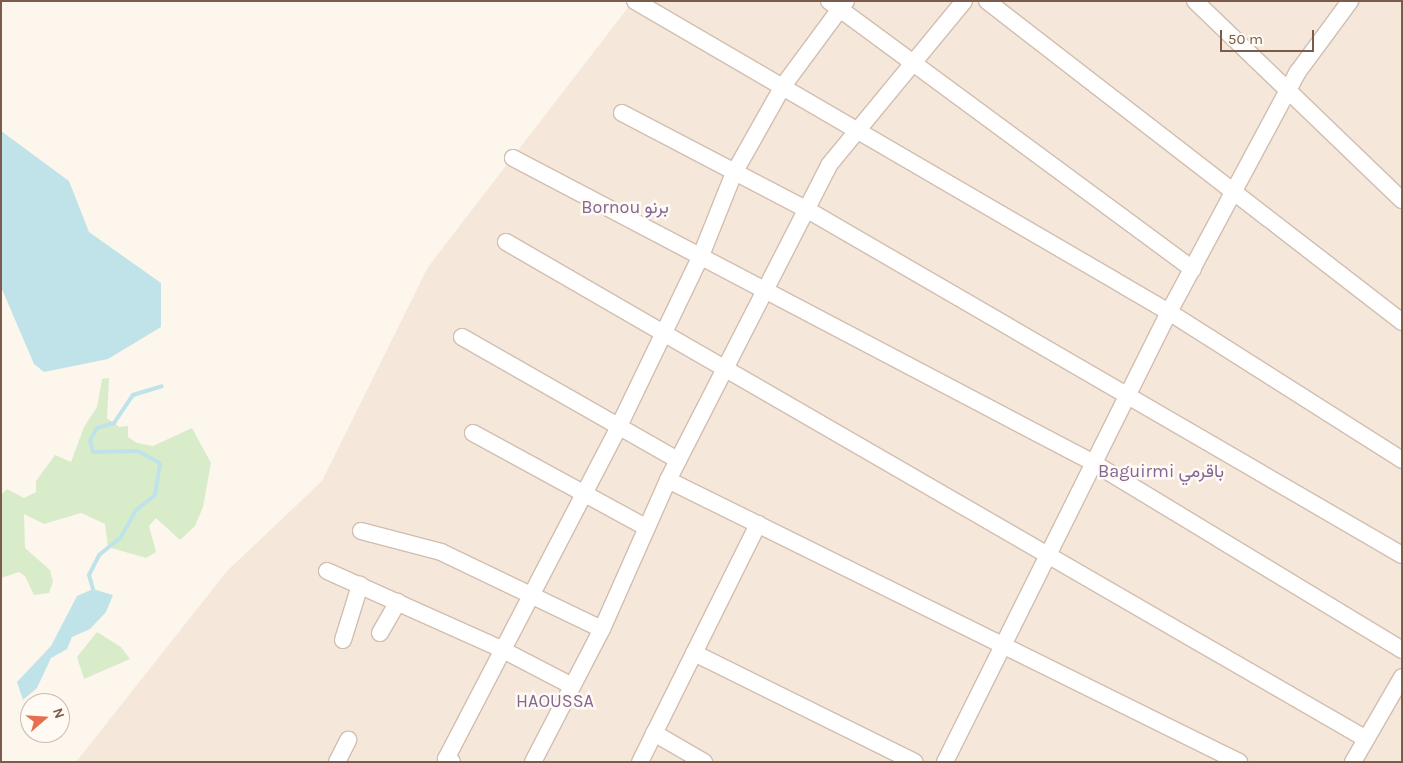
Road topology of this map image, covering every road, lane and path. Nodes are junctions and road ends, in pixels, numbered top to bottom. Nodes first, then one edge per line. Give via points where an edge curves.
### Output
1 (635, 1) edge
2 (964, 1) edge
3 (988, 1) edge
4 (1194, 1) edge
5 (1350, 1) edge
6 (838, 4) edge
7 (911, 61) junction
8 (782, 86) junction
9 (1288, 90) junction
10 (622, 113) dead end
11 (856, 130) junction
12 (513, 158) dead end
13 (734, 173) junction
14 (1234, 192) junction
15 (1402, 200) edge
16 (806, 209) junction
17 (506, 242) dead end
18 (700, 258) junction
19 (1194, 269) junction
20 (765, 290) junction
21 (1169, 312) junction
22 (1402, 322) edge
23 (664, 333) junction
24 (462, 336) dead end
25 (727, 370) junction
26 (1127, 393) junction
27 (619, 426) junction
28 (473, 434) dead end
29 (678, 460) junction
30 (1402, 460) edge
31 (1092, 462) junction
32 (668, 480) junction
33 (583, 492) junction
34 (758, 524) junction
35 (647, 528) junction
36 (361, 531) dead end
37 (1046, 553) junction
38 (1402, 555) edge
39 (327, 571) dead end
40 (360, 586) junction
41 (530, 592) junction
42 (398, 602) junction
43 (602, 629) junction
44 (380, 633) dead end
45 (343, 640) dead end
46 (1001, 645) junction
47 (501, 649) junction
48 (1402, 650) edge
49 (694, 653) junction
50 (1402, 676) edge
51 (572, 686) junction
52 (654, 733) junction
53 (1366, 739) junction
54 (348, 740) dead end
55 (337, 762) edge
56 (452, 762) edge
57 (533, 762) edge
58 (640, 762) edge
59 (704, 762) edge
60 (915, 762) edge
61 (945, 762) edge
62 (1239, 762) edge
63 (1353, 762) edge

1 - 8 street
2 - 7 street
3 - 14 street
4 - 9 street
5 - 9 street
6 - 7 street
6 - 8 street
7 - 11 street
7 - 19 street
8 - 11 street
8 - 13 street
9 - 14 street
9 - 15 street
10 - 13 street
11 - 16 street via 829,165
11 - 21 street
12 - 18 street
13 - 16 street
13 - 18 street
14 - 19 street
14 - 22 street
16 - 20 street
16 - 26 street
17 - 23 street
18 - 20 street
18 - 23 street
19 - 21 street
20 - 25 street
20 - 31 street
21 - 26 street
21 - 30 street
23 - 25 street
23 - 27 street
24 - 27 street
25 - 29 street
25 - 37 street
26 - 31 street
26 - 38 street
27 - 29 street
27 - 33 street
28 - 33 street
29 - 32 street
31 - 37 street
31 - 48 street
32 - 34 street
32 - 35 street
33 - 35 street
33 - 41 street
34 - 46 street
34 - 49 street
35 - 43 street
36 - 41 street via 441,552
37 - 46 street
37 - 53 street
39 - 40 street
40 - 42 street
40 - 45 street
41 - 43 street
41 - 47 street
42 - 44 street
42 - 47 street
43 - 51 street
46 - 61 street
46 - 62 street
47 - 51 street
47 - 56 street via 446,759
49 - 52 street
49 - 60 street
50 - 53 street
51 - 57 street
52 - 58 street
52 - 59 street
53 - 63 street
54 - 55 street

